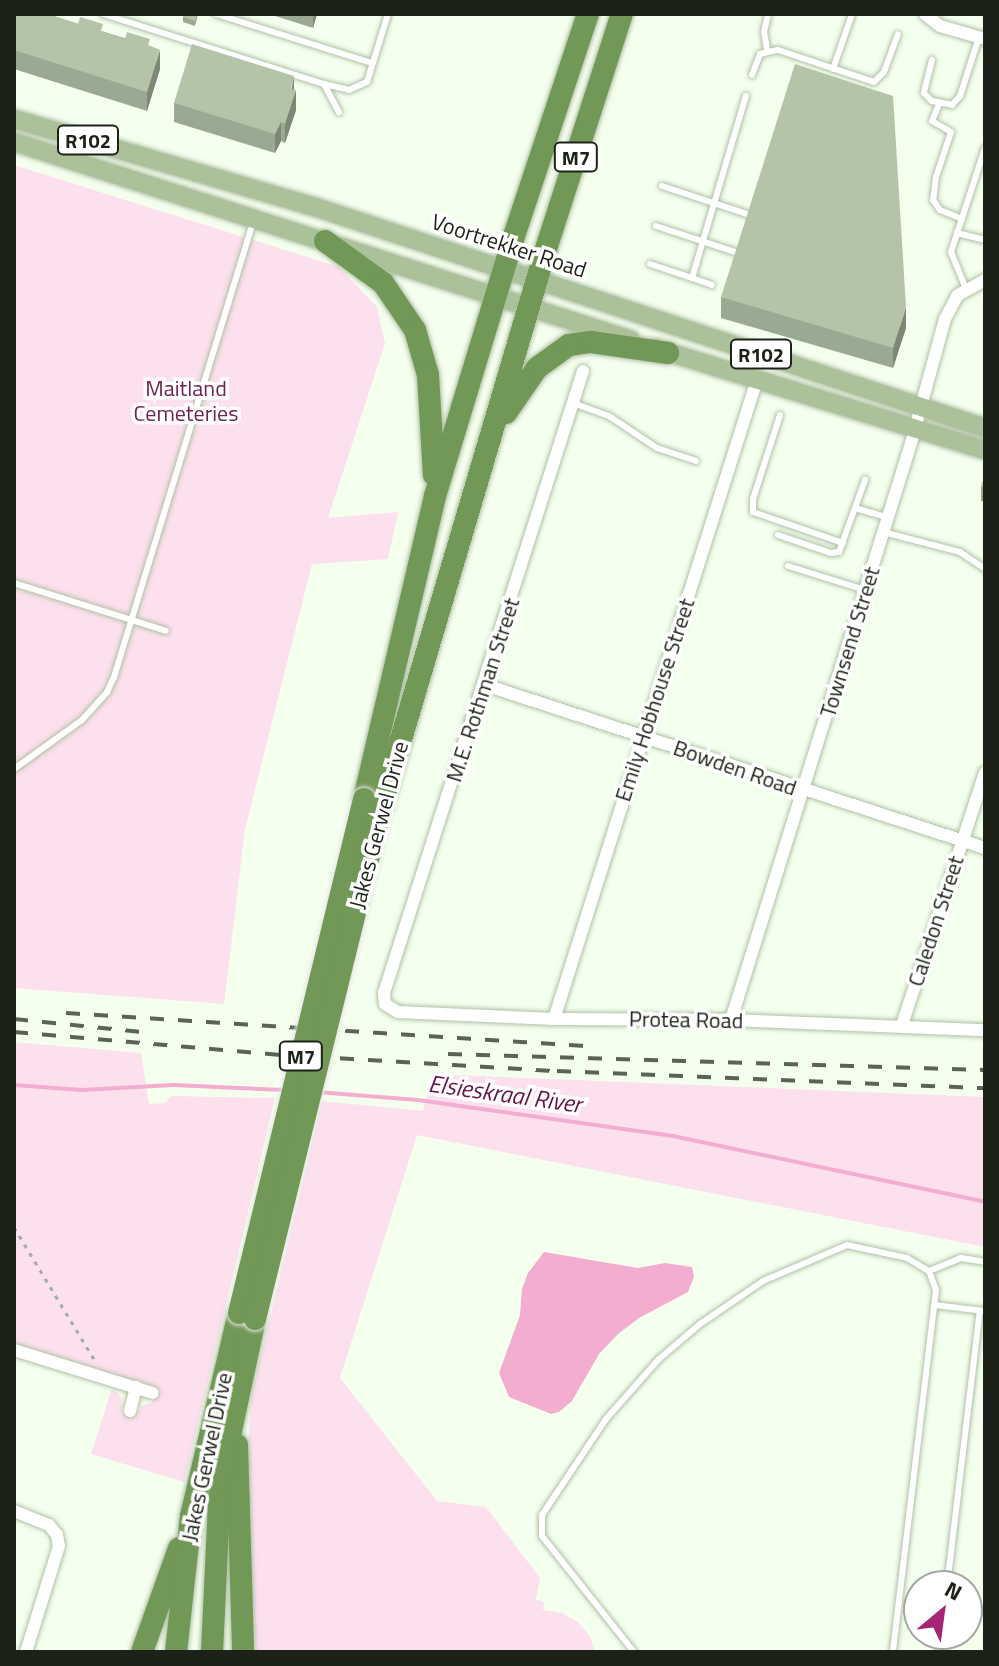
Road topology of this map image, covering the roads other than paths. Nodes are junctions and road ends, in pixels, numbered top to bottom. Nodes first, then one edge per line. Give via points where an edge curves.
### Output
1 (103, 14) edge
2 (216, 14) edge
3 (388, 14) edge
4 (588, 14) edge
5 (622, 14) edge
6 (768, 14) edge
7 (852, 14) edge
8 (925, 14) edge
9 (898, 34) dead end
10 (982, 38) edge
11 (767, 50) junction
12 (932, 60) dead end
13 (372, 63) junction
14 (833, 69) junction
15 (752, 75) dead end
16 (324, 84) junction
17 (746, 96) dead end
18 (939, 104) junction
19 (339, 112) dead end
20 (14, 119) edge
21 (14, 142) edge
22 (985, 148) edge
23 (662, 186) dead end
24 (713, 203) junction
25 (750, 215) edge
26 (254, 219) junction
27 (962, 219) junction
28 (656, 226) dead end
29 (957, 233) junction
30 (985, 240) edge
31 (325, 241) junction
32 (702, 241) junction
33 (738, 253) edge
34 (650, 264) dead end
35 (503, 269) junction
36 (692, 278) junction
37 (538, 280) junction
38 (985, 280) edge
39 (712, 285) dead end
40 (966, 289) junction
41 (495, 297) junction
42 (529, 307) junction
43 (668, 353) junction
44 (583, 371) dead end
45 (757, 380) junction
46 (573, 403) junction
47 (919, 407) junction
48 (780, 415) dead end
49 (985, 428) edge
50 (915, 430) junction
51 (492, 434) junction
52 (985, 450) edge
53 (696, 461) dead end
54 (865, 480) dead end
55 (435, 496) junction
56 (855, 508) junction
57 (888, 518) junction
58 (883, 532) junction
59 (778, 535) dead end
60 (843, 543) junction
61 (788, 566) dead end
62 (985, 569) edge
63 (14, 583) edge
64 (866, 590) junction
65 (130, 620) junction
66 (166, 631) dead end
67 (485, 685) junction
68 (644, 736) junction
69 (14, 769) edge
70 (985, 772) edge
71 (804, 792) junction
72 (372, 803) junction
73 (962, 841) junction
74 (985, 848) edge
75 (388, 1008) joint
76 (554, 1019) junction
77 (731, 1020) junction
78 (902, 1025) junction
79 (985, 1030) edge
80 (985, 1262) edge
81 (929, 1271) junction
82 (934, 1305) junction
83 (983, 1311) edge
84 (247, 1316) junction
85 (14, 1350) edge
86 (136, 1387) junction
87 (238, 1388) junction
88 (153, 1393) dead end
89 (130, 1411) dead end
90 (14, 1511) edge
91 (191, 1516) junction
92 (949, 1570) edge
93 (26, 1652) edge
94 (142, 1652) edge
95 (176, 1652) edge
96 (212, 1652) edge
97 (243, 1652) edge
98 (634, 1652) edge
99 (893, 1652) edge

1 - 16 lane
2 - 13 lane
3 - 13 lane
4 - 35 highway, Jakes Gerwel Drive / M7
5 - 37 highway, Jakes Gerwel Drive / M7
6 - 11 lane
7 - 14 lane
8 - 10 street via 940,26
9 - 14 lane via 884,72 874,82
10 - 18 lane via 960,96 952,105
11 - 14 lane
11 - 15 lane
12 - 18 lane via 924,93
13 - 16 lane via 367,82 356,89
16 - 19 lane
17 - 24 lane
18 - 27 lane via 932,121 951,132 933,200 940,210
20 - 35 main road, Voortrekker Road / R102 via 215,176
21 - 26 main road, R102
22 - 27 lane
23 - 24 lane
24 - 25 lane
24 - 32 lane
26 - 31 main road, R102
26 - 65 lane
27 - 29 lane
28 - 32 lane
29 - 30 lane
29 - 40 lane via 952,261
31 - 41 main road, R102
31 - 55 highway via 383,283 415,330 429,386
32 - 33 lane
32 - 36 lane
34 - 36 lane
35 - 37 main road, Voortrekker Road / R102
35 - 41 highway, Jakes Gerwel Drive / M7
36 - 39 lane
37 - 42 highway, Jakes Gerwel Drive / M7
37 - 47 main road, Voortrekker Road / R102
38 - 40 street
40 - 47 street, Townsend Street via 949,309
41 - 42 main road, R102
41 - 55 highway, Jakes Gerwel Drive / M7
42 - 43 main road, R102
42 - 51 highway, Jakes Gerwel Drive / M7
43 - 45 main road, R102
43 - 51 highway via 591,342 559,350 530,377
44 - 46 street, M.E. Rothman Street
45 - 50 main road, R102
45 - 68 street, Emily Hobhouse Street
46 - 53 lane via 609,416 657,448
46 - 67 street, M.E. Rothman Street
47 - 49 main road, Voortrekker Road / R102
47 - 50 street, Townsend Street
48 - 60 lane via 753,512
50 - 52 main road, R102
50 - 57 street, Townsend Street
51 - 72 highway, Jakes Gerwel Drive / M7
54 - 56 lane
55 - 72 highway, Jakes Gerwel Drive / M7
56 - 57 lane
56 - 60 lane
57 - 58 street, Townsend Street
58 - 62 lane via 965,554
58 - 64 street, Townsend Street
59 - 60 lane via 834,553
61 - 64 lane
63 - 65 lane
64 - 71 street, Townsend Street
65 - 66 lane
65 - 69 lane via 114,677 96,706
67 - 68 street, Bowden Road
67 - 75 street, M.E. Rothman Street via 384,993
68 - 71 street, Bowden Road
68 - 76 street, Emily Hobhouse Street
70 - 73 street, Caledon Street
71 - 73 street, Bowden Road
71 - 77 street, Townsend Street
72 - 84 highway, Jakes Gerwel Drive / M7, bridge
73 - 74 street, Bowden Road
73 - 78 street, Caledon Street
75 - 76 street, Protea Road
76 - 77 street, Protea Road
77 - 78 street, Protea Road
78 - 79 street, Protea Road
80 - 81 lane via 961,1258
81 - 82 lane via 936,1290
81 - 98 lane via 907,1258 857,1246 842,1245 813,1257 763,1281 700,1324 659,1359 606,1419 552,1498 539,1530
82 - 83 lane
82 - 99 lane
83 - 92 lane
84 - 87 highway, Jakes Gerwel Drive / M7
84 - 91 highway, Jakes Gerwel Drive / M7
85 - 86 street
86 - 88 street
86 - 89 street
87 - 96 highway, Jakes Gerwel Drive / M7 via 219,1494
87 - 97 highway
90 - 93 street via 49,1525 59,1546
91 - 94 highway
91 - 95 highway, Jakes Gerwel Drive / M7

